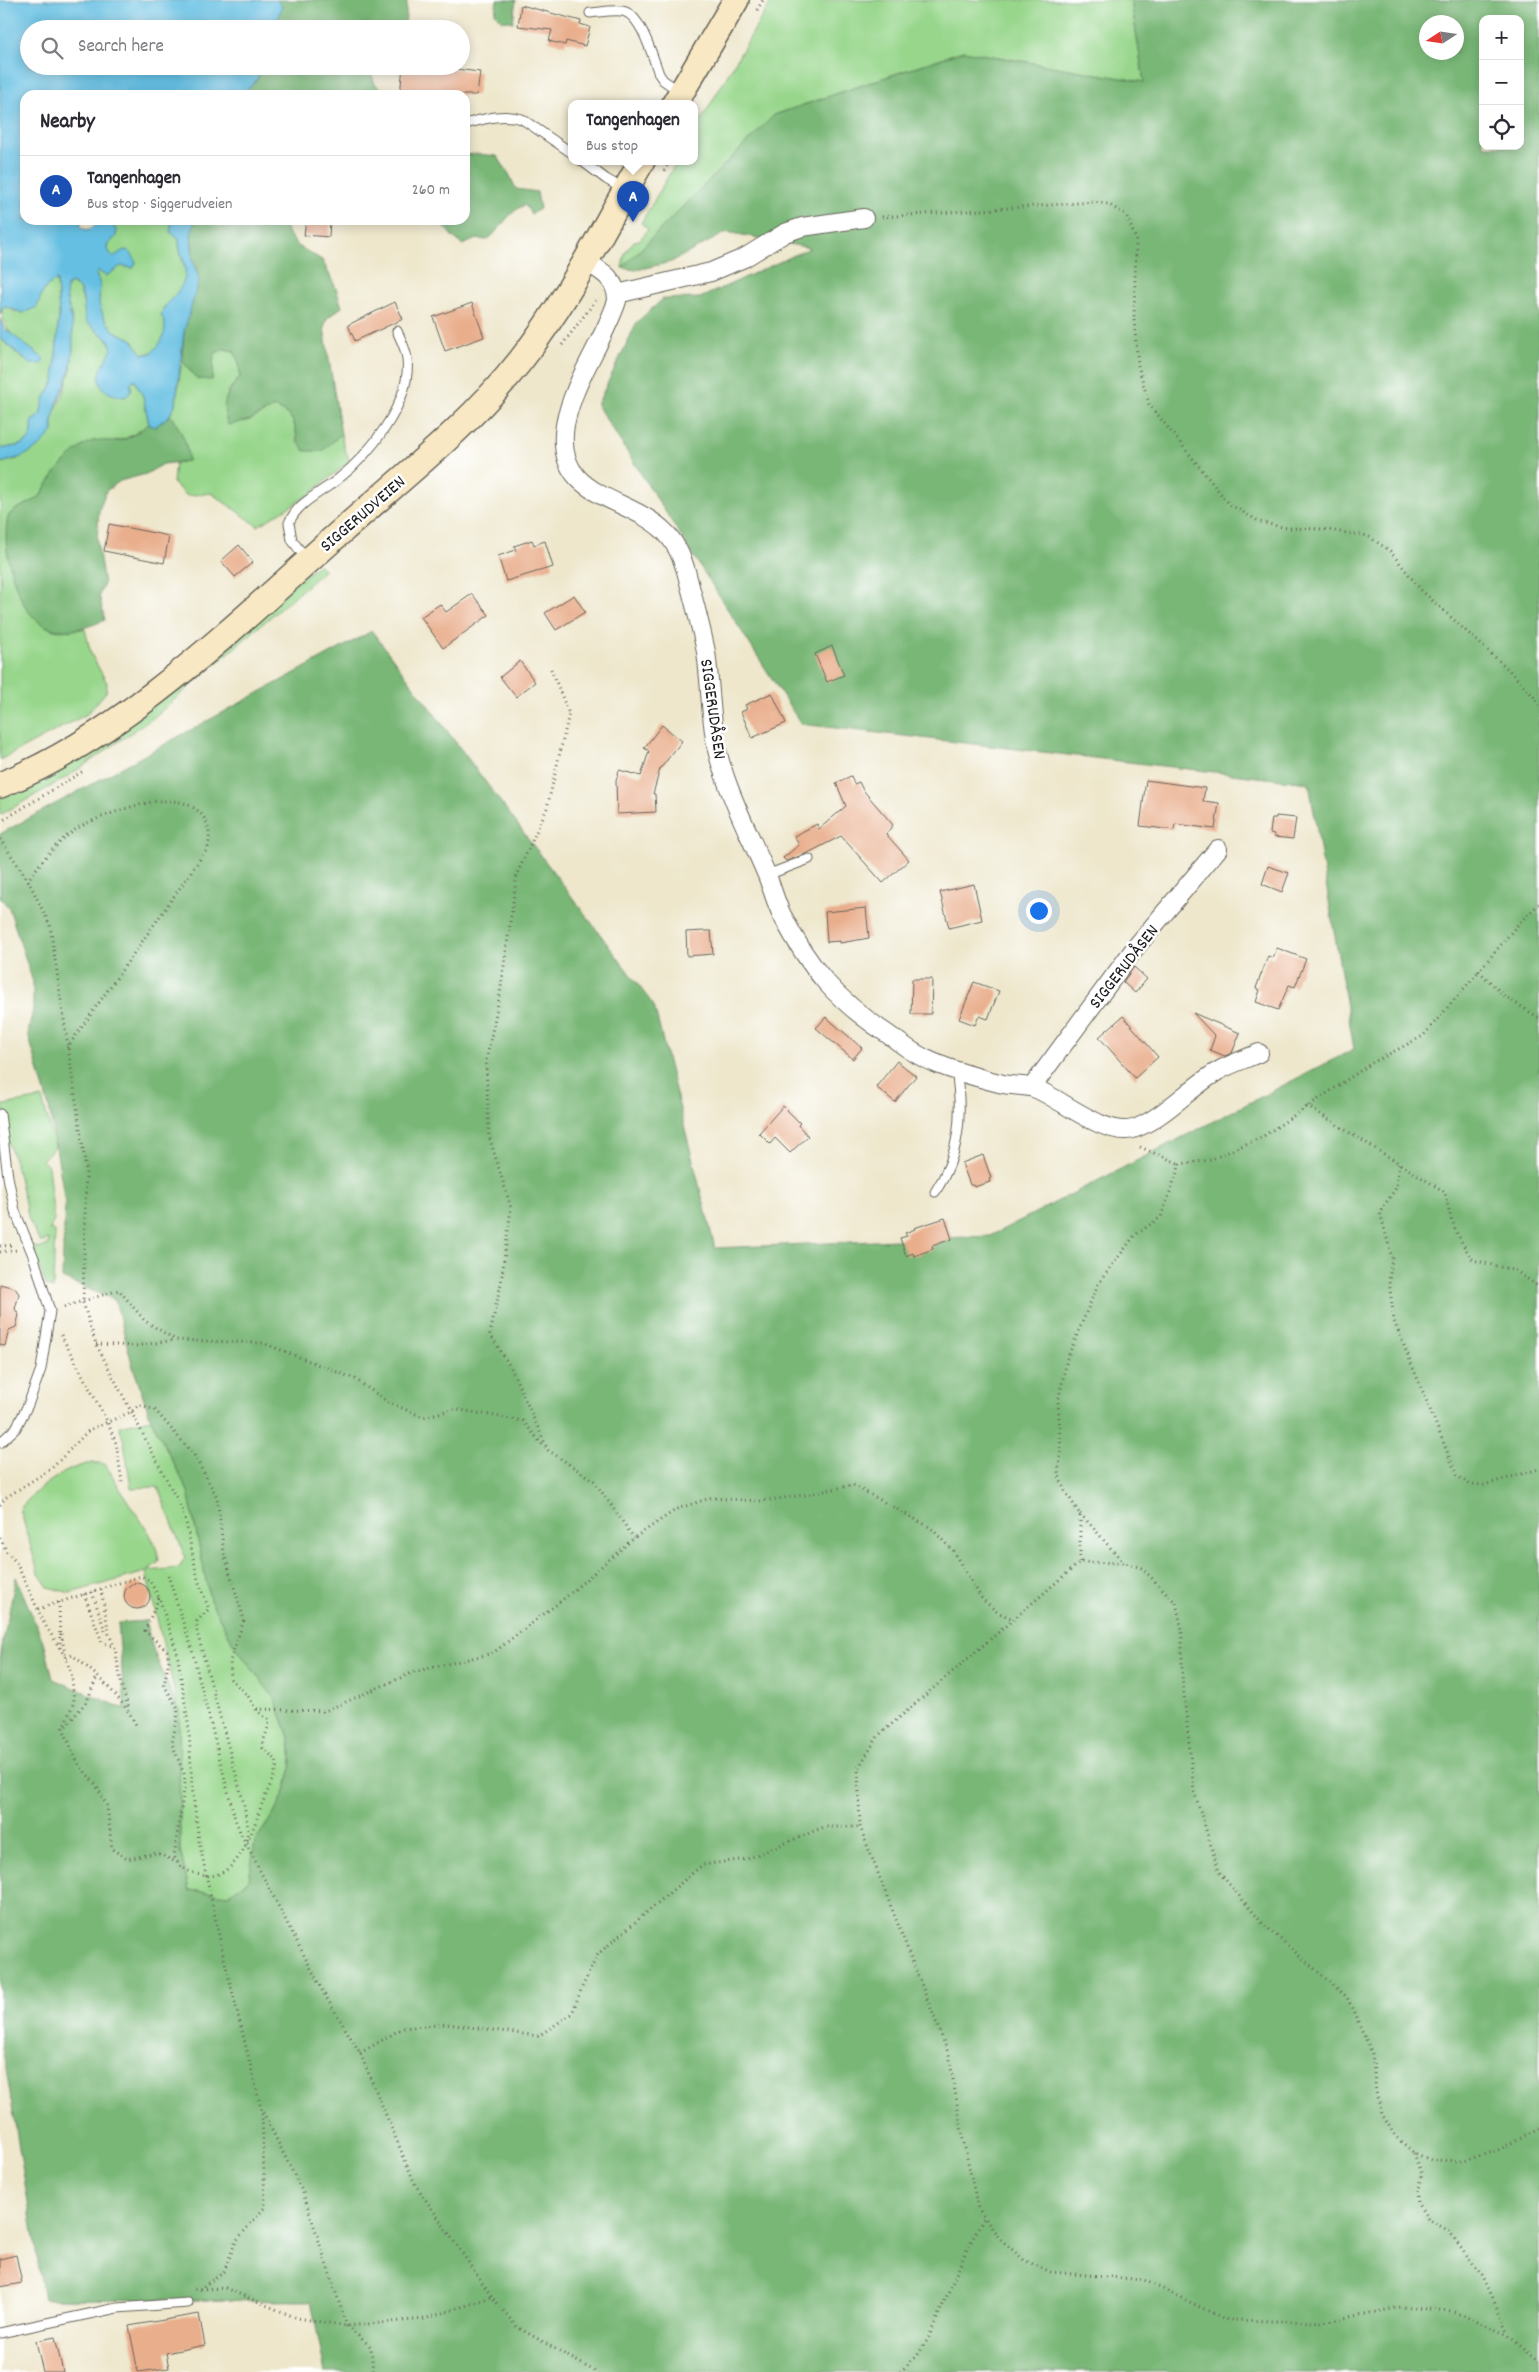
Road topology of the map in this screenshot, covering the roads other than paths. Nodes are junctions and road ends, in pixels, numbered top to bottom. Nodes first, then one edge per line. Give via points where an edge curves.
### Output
1 (736, 0) edge
2 (590, 13) dead end
3 (679, 98) edge
4 (470, 123) edge
5 (568, 150) edge
6 (587, 165) edge
7 (640, 165) edge
8 (625, 190) junction
9 (864, 218) road end
10 (585, 261) junction
11 (617, 294) junction
12 (397, 331) dead end
13 (308, 560) junction
14 (0, 785) edge
15 (1218, 849) dead end
16 (809, 859) dead end
17 (767, 875) junction
18 (1259, 1053) dead end
19 (956, 1069) junction
20 (1032, 1087) junction
21 (0, 1114) edge
22 (935, 1192) dead end
23 (0, 1443) edge
24 (188, 2304) dead end
25 (0, 2333) edge

1 - 3 main road
2 - 3 lane via 622,11 633,16 659,74
4 - 5 lane via 512,116
6 - 8 lane
7 - 8 main road, SIGGERUDVEIEN
8 - 10 main road, SIGGERUDVEIEN
9 - 11 street via 802,226 711,272
10 - 11 street via 610,278
10 - 13 main road, SIGGERUDVEIEN via 544,329 495,391
11 - 17 street, SIGGERUDÅSEN via 615,308 570,405 564,433 566,455 575,476 583,483 606,499 656,524 676,546 687,574 706,653 710,708 718,753 734,804
12 - 13 lane via 408,366 390,421 355,465 297,509 289,523 292,540
13 - 14 main road, SIGGERUDVEIEN via 130,710 52,760
15 - 20 street, SIGGERUDÅSEN via 1135,948
16 - 17 lane
17 - 19 street, SIGGERUDÅSEN via 780,912 828,987 866,1020 923,1058
18 - 20 street, SIGGERUDÅSEN via 1217,1072 1133,1129 1117,1130
19 - 20 street, SIGGERUDÅSEN via 1001,1084
19 - 22 lane via 960,1101 956,1146 945,1178
21 - 23 lane via 15,1211 50,1311 41,1369 28,1406 16,1428
24 - 25 lane via 117,2308

